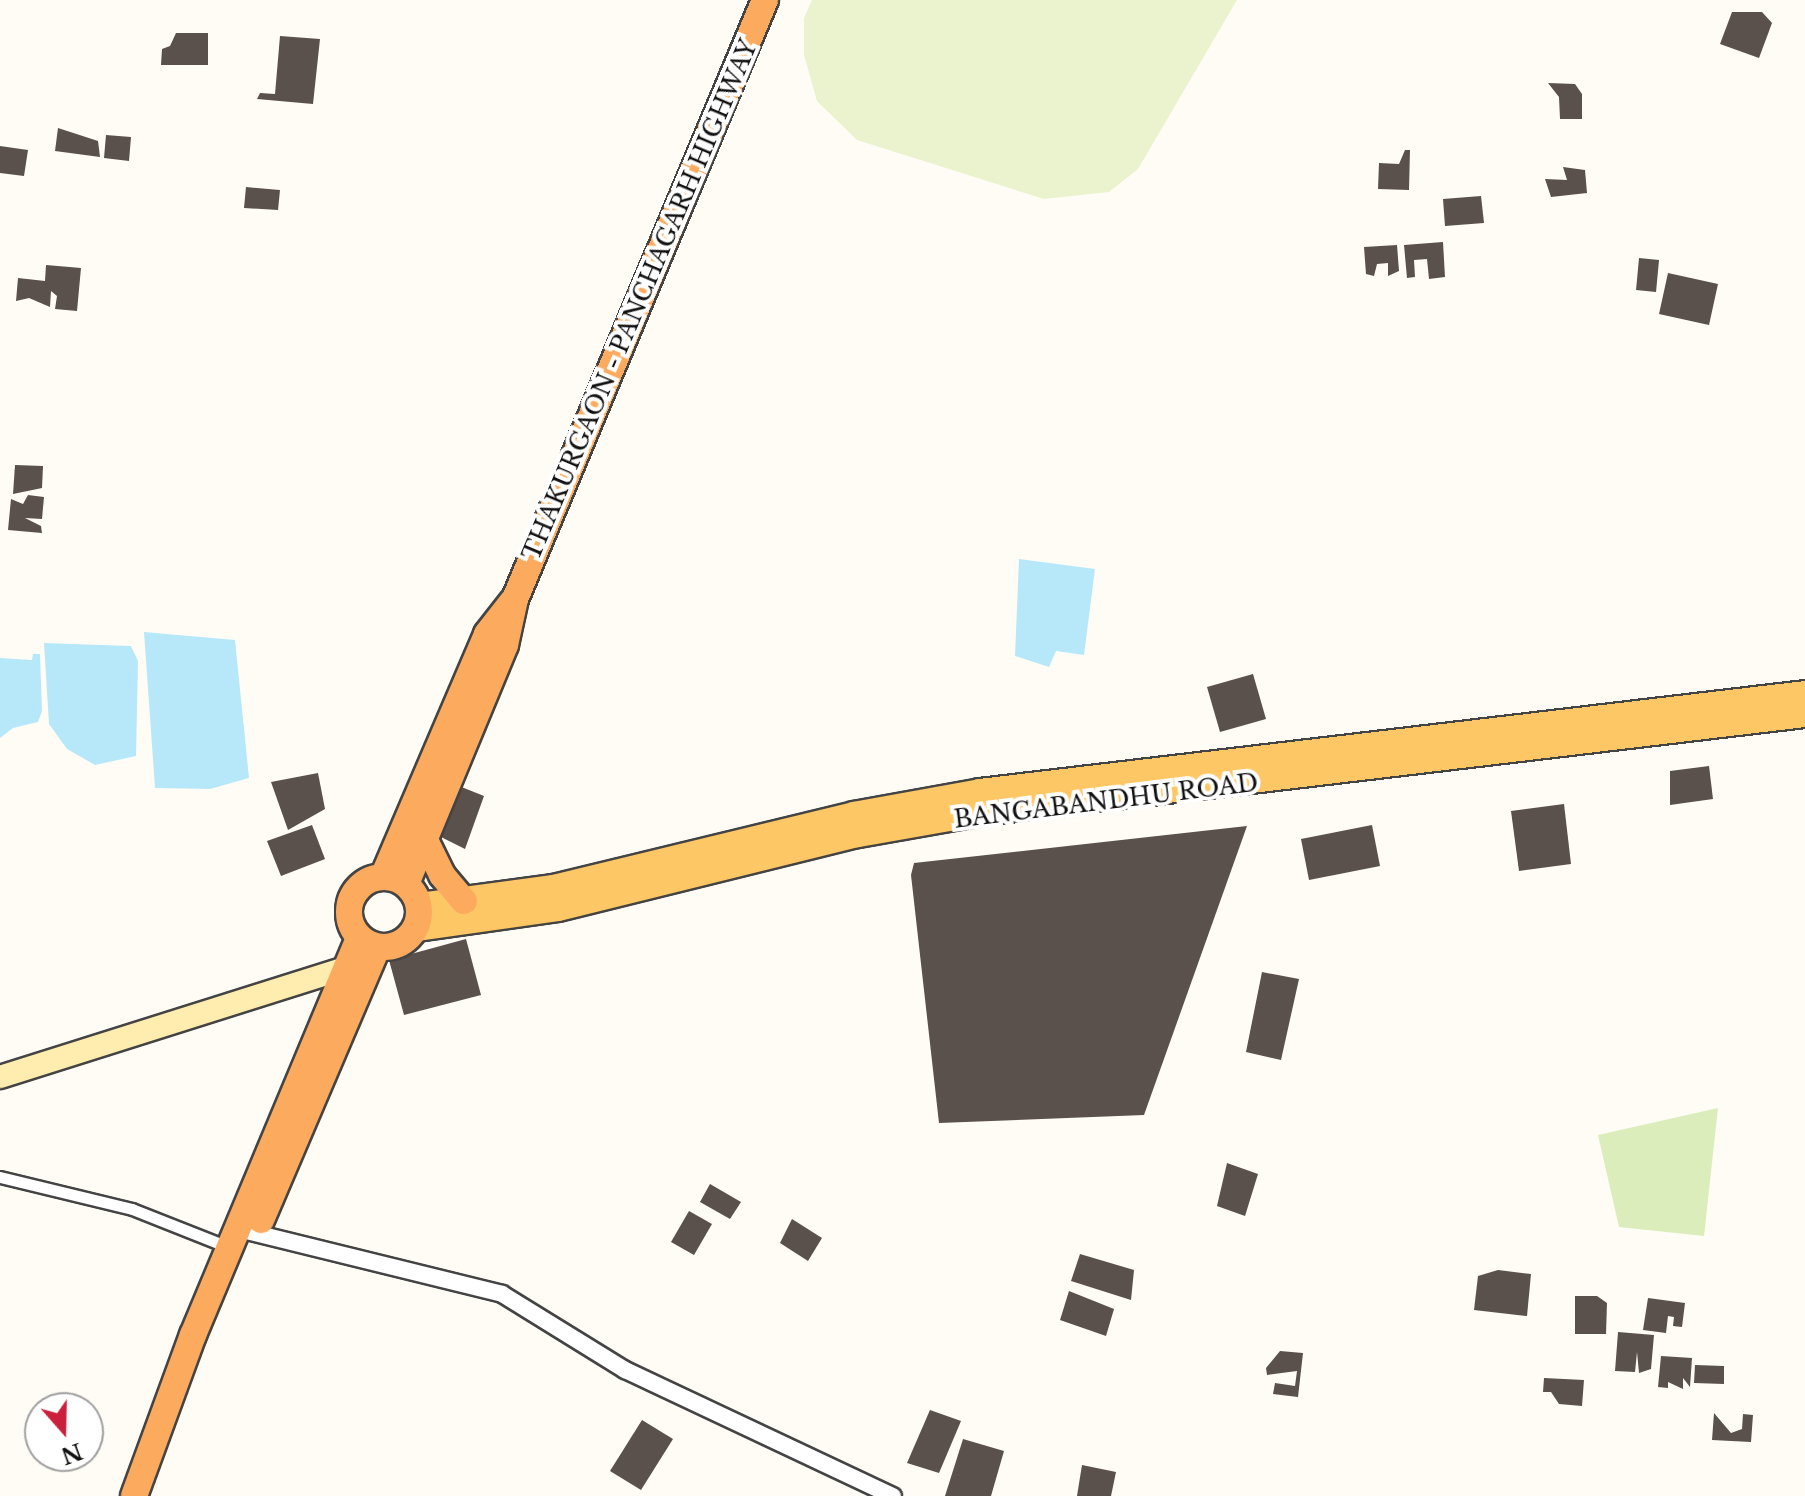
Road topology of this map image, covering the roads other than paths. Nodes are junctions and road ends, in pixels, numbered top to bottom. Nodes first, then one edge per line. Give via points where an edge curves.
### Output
1 (765, 0) edge
2 (515, 599) junction
3 (1805, 693) edge
4 (1805, 715) edge
5 (425, 840) junction
6 (406, 899) junction
7 (464, 901) junction
8 (368, 944) junction
9 (345, 968) junction
10 (0, 1077) edge
11 (0, 1177) edge
12 (241, 1237) junction
13 (134, 1496) edge
14 (893, 1496) edge

1 - 2 highway, THAKURGAON - PANCHAGARH HIGHWAY
2 - 5 highway, THAKURGAON - PANCHAGARH HIGHWAY via 505,645
2 - 6 highway, THAKURGAON - PANCHAGARH HIGHWAY via 487,634
3 - 7 main road, BANGABANDHU ROAD via 980,791 854,814 553,887
4 - 6 main road, BANGABANDHU ROAD via 983,813 858,835 558,909
5 - 6 highway, THAKURGAON - PANCHAGARH HIGHWAY
5 - 7 highway via 436,867
6 - 7 main road, BANGABANDHU ROAD
6 - 8 highway via 406,941
6 - 8 highway via 367,881 351,900 350,925
8 - 9 highway
8 - 12 highway
9 - 10 main road
9 - 12 highway
11 - 12 street
12 - 13 highway via 207,1341 182,1376
12 - 14 street via 502,1294 625,1370

